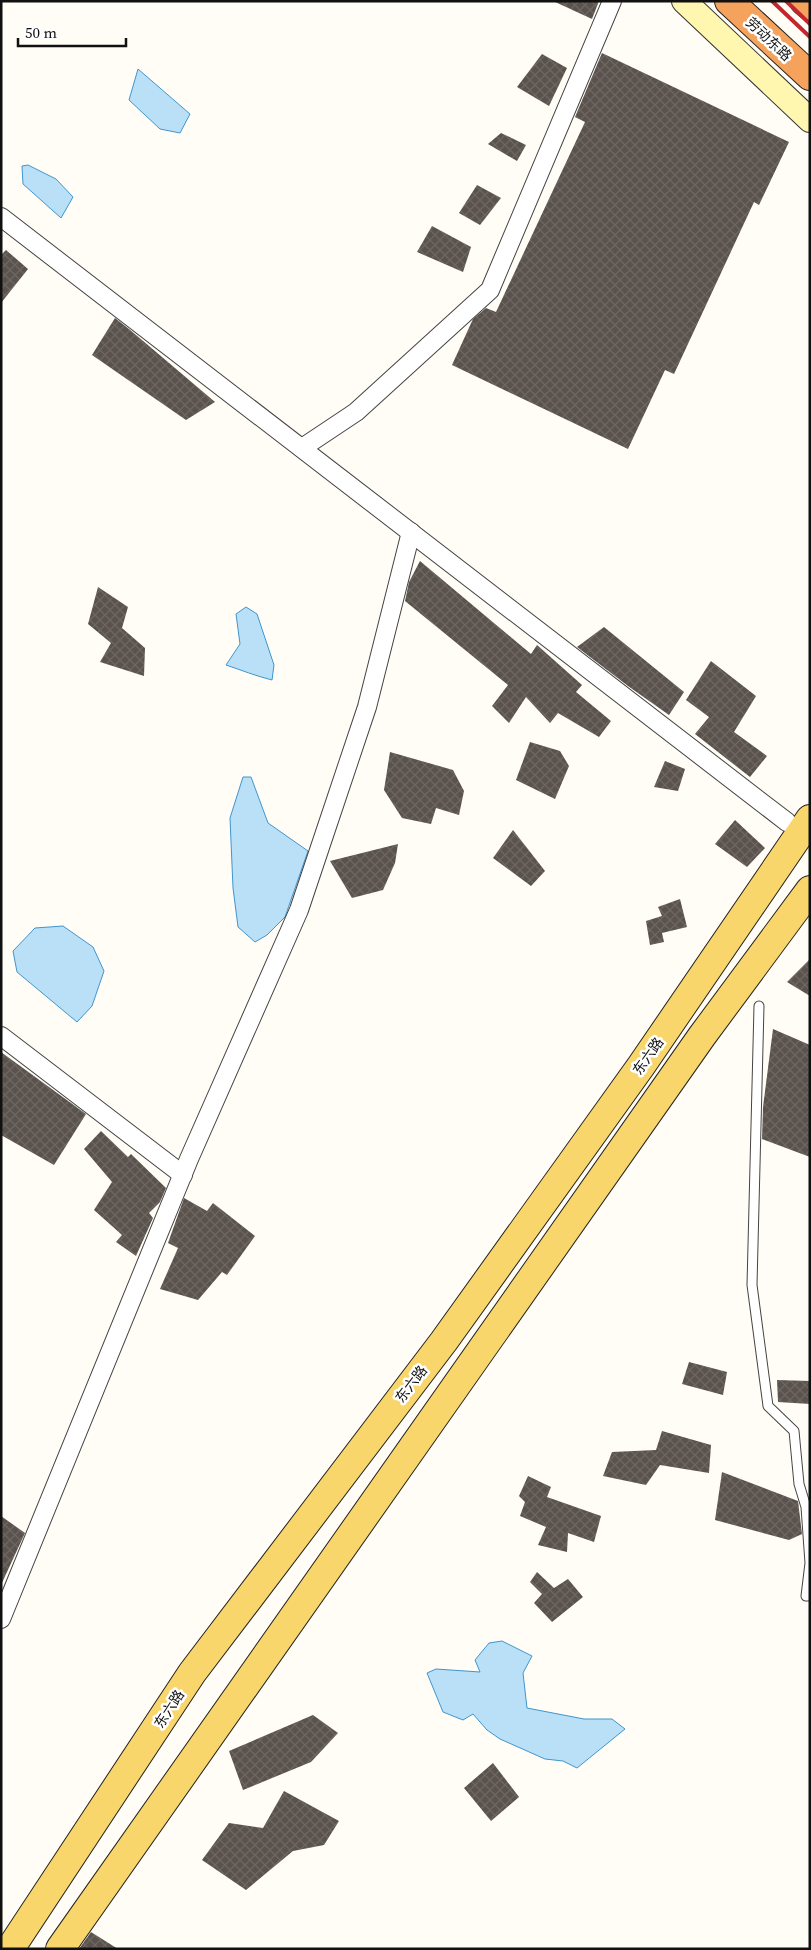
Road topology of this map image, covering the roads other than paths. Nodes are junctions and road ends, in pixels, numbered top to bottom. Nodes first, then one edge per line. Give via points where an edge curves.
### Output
1 (612, 1) edge
2 (684, 1) edge
3 (730, 1) edge
4 (804, 1) edge
5 (810, 6) edge
6 (810, 76) edge
7 (810, 120) edge
8 (1, 217) edge
9 (302, 448) junction
10 (411, 532) junction
11 (799, 820) edge
12 (810, 890) edge
13 (758, 1006) dead end
14 (1, 1036) edge
15 (183, 1175) junction
16 (810, 1596) edge
17 (1, 1619) edge
18 (10, 1949) edge
19 (60, 1949) edge

1 - 9 street via 490,290 356,412
2 - 7 main road
3 - 6 highway, 劳动东路
4 - 5 highway
8 - 9 street
9 - 10 street
10 - 11 street
10 - 15 street via 367,707 299,910
11 - 18 main road, 东六路 via 641,1066 444,1341 192,1673
12 - 19 main road via 702,1036
13 - 16 lane via 752,1285 768,1406 794,1431 799,1484 806,1506 810,1563 806,1596
14 - 15 street
15 - 17 street

